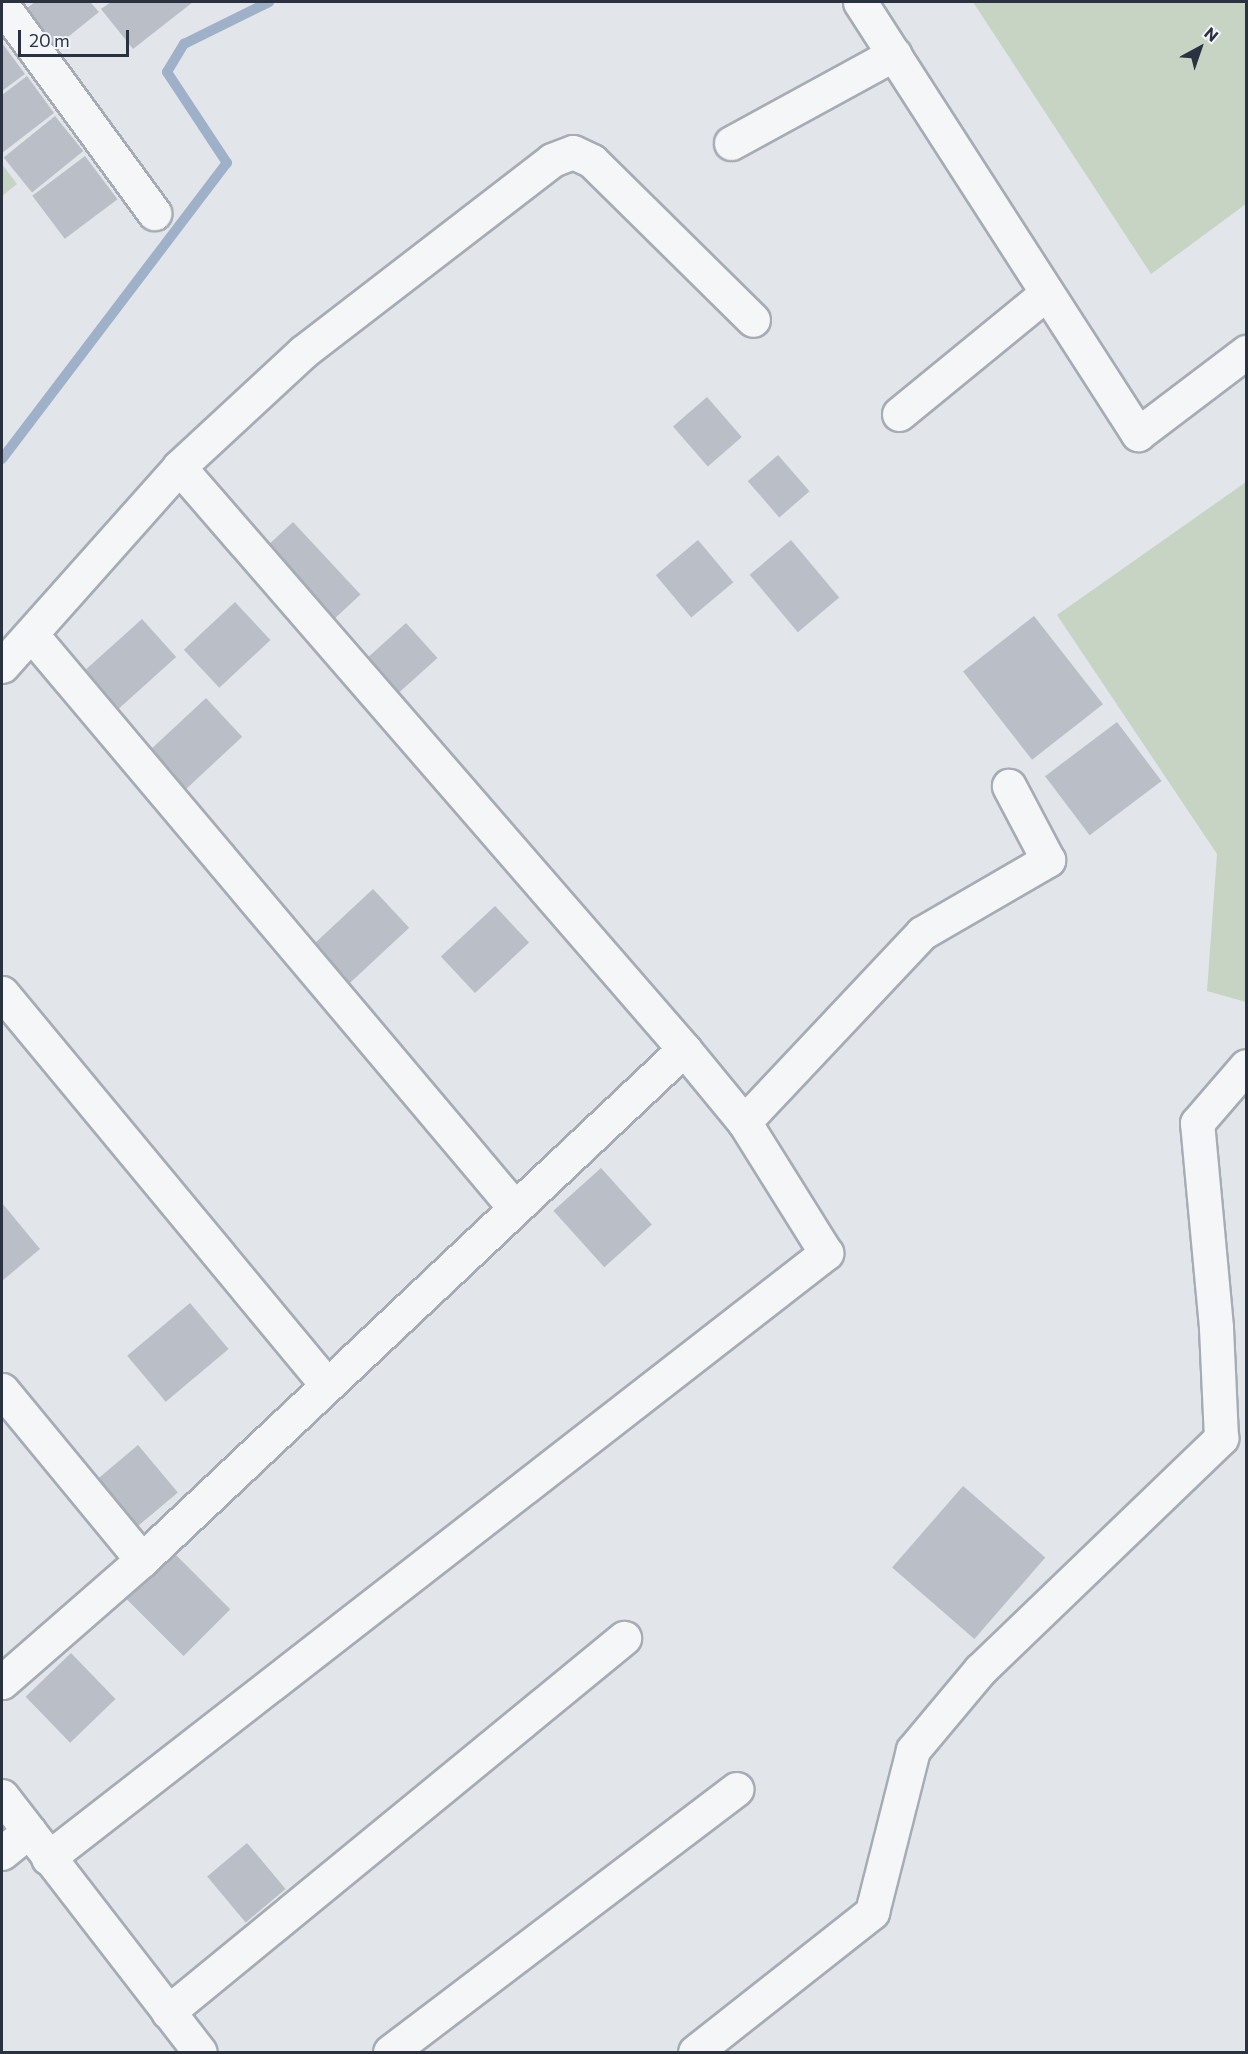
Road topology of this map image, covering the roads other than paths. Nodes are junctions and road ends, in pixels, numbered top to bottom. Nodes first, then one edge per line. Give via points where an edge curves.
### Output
1 (860, 2) edge
2 (2, 5) edge
3 (894, 54) junction
4 (731, 143) dead end
5 (154, 213) dead end
6 (1047, 293) junction
7 (753, 320) dead end
8 (1246, 352) edge
9 (899, 414) dead end
10 (179, 467) junction
11 (31, 634) junction
12 (2, 666) edge
13 (1009, 786) dead end
14 (2, 993) edge
15 (684, 1049) junction
16 (1246, 1066) edge
17 (744, 1122) junction
18 (514, 1207) junction
19 (327, 1385) junction
20 (2, 1390) edge
21 (142, 1560) junction
22 (624, 1638) dead end
23 (2, 1682) edge
24 (737, 1789) dead end
25 (2, 1796) edge
26 (30, 1831) junction
27 (2, 1853) edge
28 (48, 1858) junction
29 (168, 2013) junction
30 (200, 2052) edge
31 (390, 2052) edge
32 (695, 2052) edge

1 - 3 street
2 - 5 street
3 - 4 street
3 - 6 street
6 - 8 street via 1138,434
6 - 9 street
7 - 10 street via 592,161 573,152 552,159 303,352
10 - 11 street
10 - 15 street
11 - 12 street
11 - 18 street
13 - 17 street via 1048,860 922,933
14 - 19 street
15 - 17 street
15 - 18 street
16 - 32 street via 1197,1123 1216,1327 1221,1438 980,1670 913,1750 872,1912
17 - 28 street via 826,1253
18 - 19 street
19 - 21 street
20 - 21 street
21 - 23 street
22 - 29 street
24 - 31 street
25 - 26 street
26 - 27 street
26 - 28 street
28 - 29 street
29 - 30 street

